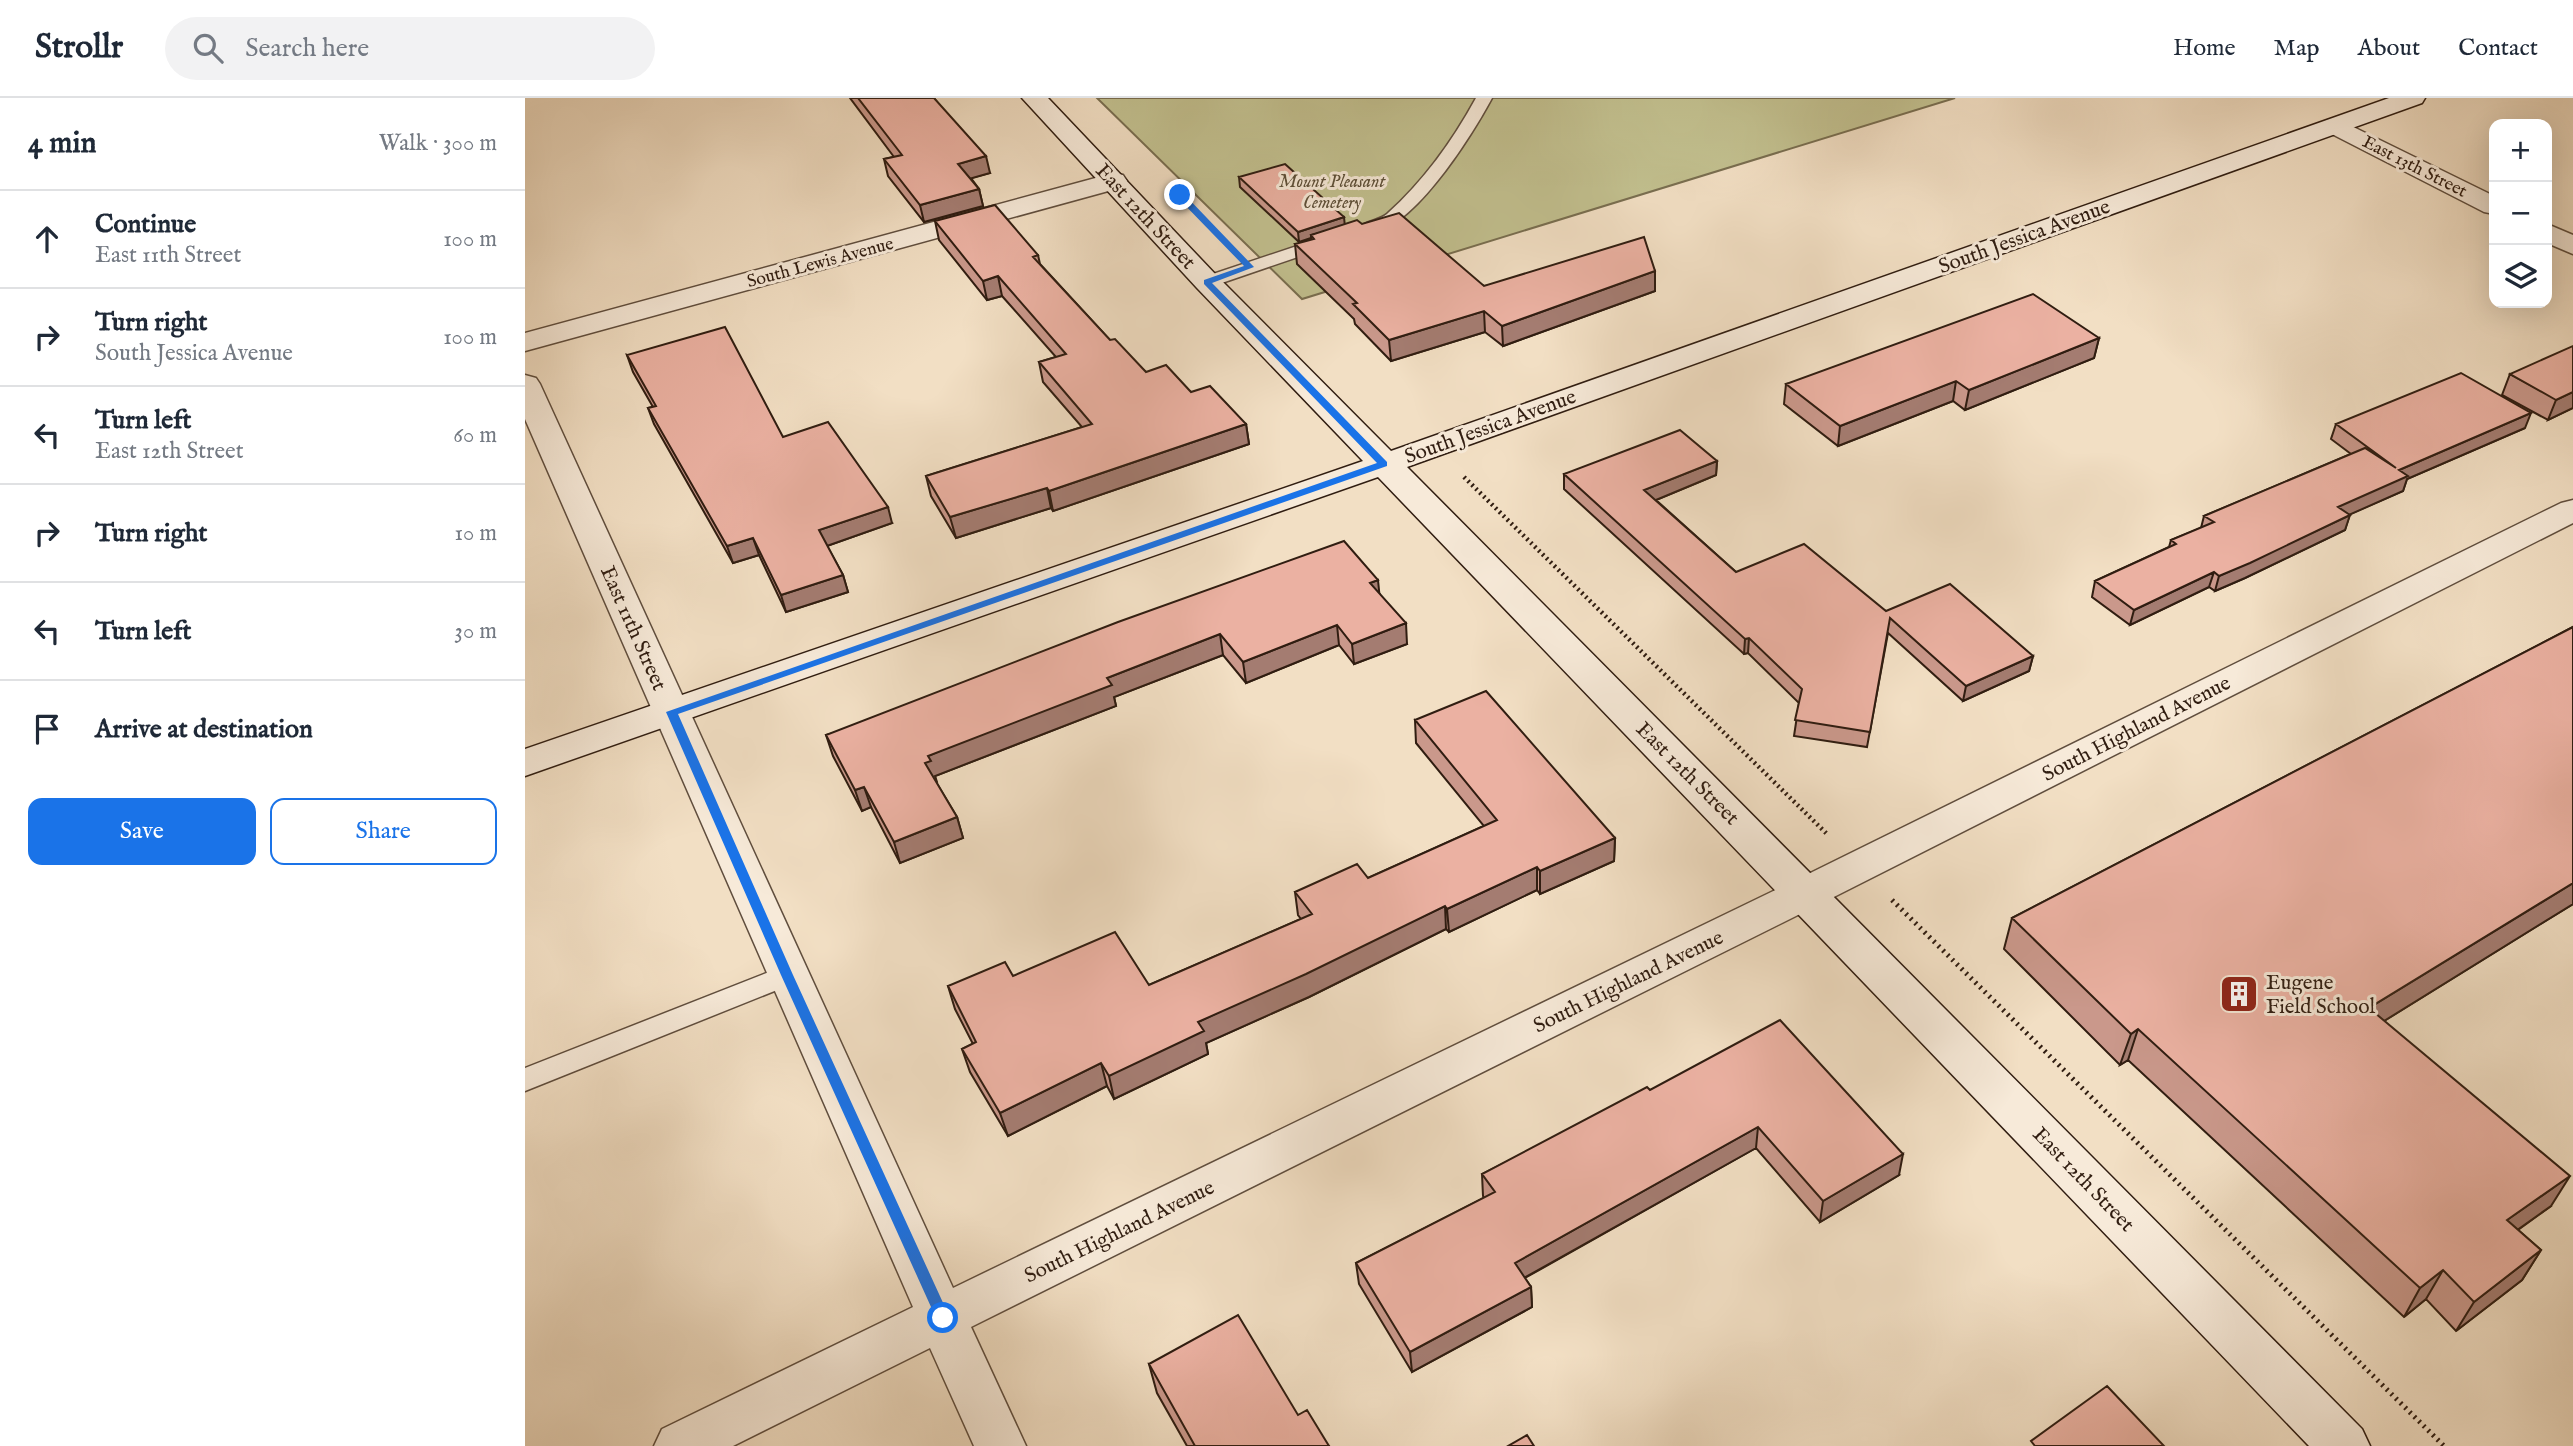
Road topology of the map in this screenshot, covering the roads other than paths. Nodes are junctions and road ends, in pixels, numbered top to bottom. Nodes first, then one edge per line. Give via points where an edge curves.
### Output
1 (1034, 98) edge
2 (1484, 98) edge
3 (2413, 98) edge
4 (2335, 126) junction
5 (1114, 181) junction
6 (2489, 203) edge
7 (2552, 235) edge
8 (2573, 246) edge
9 (1207, 282) junction
10 (525, 342) edge
11 (525, 384) edge
12 (1384, 464) junction
13 (2573, 510) edge
14 (672, 712) junction
15 (525, 763) edge
16 (1806, 893) junction
17 (787, 975) junction
18 (525, 1080) edge
19 (943, 1318) junction
20 (680, 1446) edge
21 (1000, 1446) edge
22 (2344, 1446) edge

1 - 5 street, East 12th Street
2 - 9 lane via 1465,133 1391,220
3 - 4 street, South Jessica Avenue
4 - 6 street, East 13th Street
4 - 12 street, South Jessica Avenue
5 - 9 street, East 12th Street
5 - 10 street, South Lewis Avenue
7 - 8 street
9 - 12 street, East 12th Street
11 - 14 street, East 11th Street
12 - 14 street, South Jessica Avenue
12 - 16 street, East 12th Street
13 - 16 street, South Highland Avenue
14 - 15 street, South Jessica Avenue
14 - 17 street, East 11th Street
16 - 19 street, South Highland Avenue
16 - 22 street, East 12th Street
17 - 18 lane
17 - 19 street, East 11th Street
19 - 20 street, South Highland Avenue
19 - 21 street, East 11th Street

